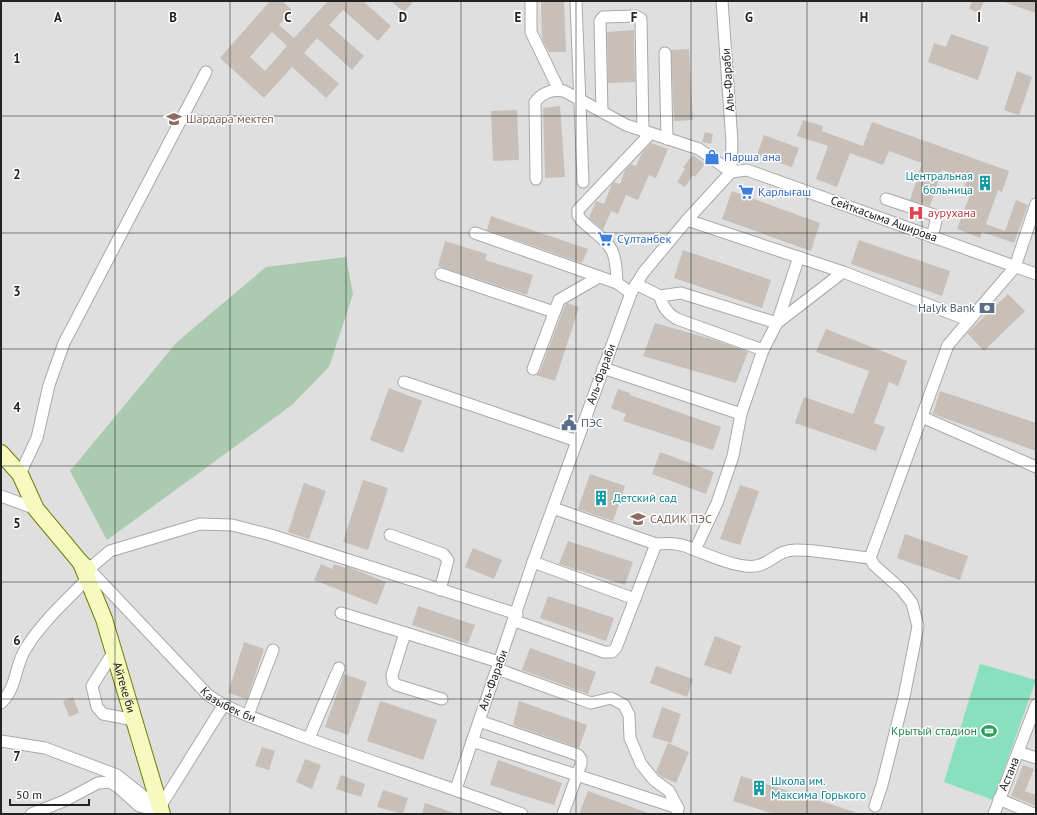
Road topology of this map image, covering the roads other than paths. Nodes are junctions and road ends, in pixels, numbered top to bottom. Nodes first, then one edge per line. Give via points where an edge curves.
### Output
1 (531, 1) edge
2 (576, 1) edge
3 (722, 1) edge
4 (665, 53) dead end
5 (206, 72) dead end
6 (560, 90) junction
7 (580, 100) junction
8 (602, 112) junction
9 (646, 132) junction
10 (667, 139) junction
11 (731, 172) junction
12 (536, 179) dead end
13 (583, 182) dead end
14 (886, 199) dead end
15 (1036, 204) edge
16 (687, 220) junction
17 (475, 233) dead end
18 (932, 237) junction
19 (799, 257) junction
20 (1015, 267) junction
21 (843, 272) junction
22 (441, 274) dead end
23 (1036, 274) edge
24 (599, 277) junction
25 (617, 283) junction
26 (633, 289) junction
27 (660, 296) junction
28 (554, 312) junction
29 (968, 320) junction
30 (777, 323) junction
31 (763, 350) junction
32 (603, 368) junction
33 (533, 369) dead end
34 (404, 382) dead end
35 (741, 414) junction
36 (922, 417) junction
37 (577, 441) junction
38 (1, 453) edge
39 (1036, 467) edge
40 (20, 474) junction
41 (1, 496) edge
42 (553, 508) junction
43 (36, 509) junction
44 (390, 535) dead end
45 (656, 544) junction
46 (695, 550) junction
47 (870, 558) junction
48 (534, 562) junction
49 (86, 570) junction
50 (440, 590) junction
51 (635, 599) junction
52 (341, 613) dead end
53 (516, 617) junction
54 (405, 633) junction
55 (273, 650) dead end
56 (114, 651) junction
57 (498, 666) junction
58 (339, 668) dead end
59 (442, 699) dead end
60 (1, 703) edge
61 (223, 706) junction
62 (1036, 706) edge
63 (248, 715) junction
64 (134, 720) junction
65 (479, 721) junction
66 (309, 738) junction
67 (1, 741) edge
68 (472, 741) junction
69 (1018, 752) junction
70 (1036, 758) edge
71 (577, 775) junction
72 (456, 789) junction
73 (999, 799) junction
74 (875, 806) dead end
75 (160, 809) edge
76 (677, 811) edge
77 (31, 814) edge
78 (522, 814) edge
79 (563, 814) edge
80 (994, 814) edge
81 (1034, 814) edge

1 - 6 street via 531,32
2 - 7 street
3 - 11 street, Аль-Фараби via 732,142
4 - 10 street
5 - 40 street via 64,343 49,385 37,438
6 - 7 street
6 - 12 street via 548,91 534,102
7 - 8 street
7 - 13 street
8 - 9 street
8 - 9 street via 600,21 603,17 636,16 641,19
9 - 10 street
9 - 25 street via 578,210 581,220 610,245 615,253
10 - 11 street via 699,149
11 - 16 street, Аль-Фараби
11 - 18 street, Сейткасыма Аширова via 747,170
14 - 18 street via 934,215 936,221
15 - 20 street
16 - 19 street
16 - 26 street, Аль-Фараби
17 - 24 street
18 - 20 street, Сейткасыма Аширова
19 - 21 street
19 - 30 street
20 - 23 street, Сейткасыма Аширова
20 - 29 street
21 - 29 street
21 - 30 street
22 - 28 street
24 - 25 street
24 - 28 street via 562,296
25 - 26 street
26 - 27 street
26 - 32 street, Аль-Фараби
27 - 30 street via 681,293
27 - 31 street via 670,315 677,319
28 - 33 street
29 - 36 street via 948,345
30 - 31 street
31 - 35 street
32 - 35 street
32 - 37 street, Аль-Фараби
34 - 37 street
35 - 46 street via 733,456 717,503
36 - 39 street
36 - 47 street
37 - 42 street, Аль-Фараби
38 - 40 street, Казыбек би
40 - 43 street, Казыбек би
41 - 43 street
42 - 45 street
42 - 48 street, Аль-Фараби
43 - 49 street, Казыбек би
44 - 50 street via 446,556 448,560
45 - 46 street via 682,544
45 - 51 street
46 - 47 street via 746,566 759,566 778,554 797,550
47 - 74 street via 912,603 918,626 904,697
48 - 51 street
48 - 53 street, Аль-Фараби
49 - 50 street via 110,551 166,533 200,524 232,525
49 - 56 street, Айтеке би
49 - 60 street via 36,632 18,662 12,689
49 - 61 street, Казыбек би via 208,695
50 - 53 street
51 - 53 street via 616,648 612,652 604,652
52 - 54 street
53 - 57 street, Аль-Фараби
54 - 57 street
54 - 59 street via 392,676 393,682
55 - 63 street
56 - 64 street, Айтеке би
56 - 64 street via 92,686 97,707 103,714
57 - 65 street, Аль-Фараби
57 - 76 street via 591,703 611,698 624,705 629,715 630,738 641,764 654,780 669,791
58 - 66 street
61 - 63 street, Казыбек би
61 - 75 street
62 - 69 street
63 - 66 street, Казыбек би
64 - 75 street, Айтеке би
65 - 68 street, Аль-Фараби
65 - 71 street via 578,755 581,764
66 - 72 street, Казыбек би
67 - 75 street via 46,748 116,774
68 - 71 street
68 - 72 street, Аль-Фараби
69 - 70 street, Астана
69 - 73 street, Астана
71 - 76 street
71 - 79 street
72 - 78 street, Казыбек би
73 - 80 street, Астана
73 - 81 street
75 - 77 street via 151,810 139,806 110,782 98,783 64,801

